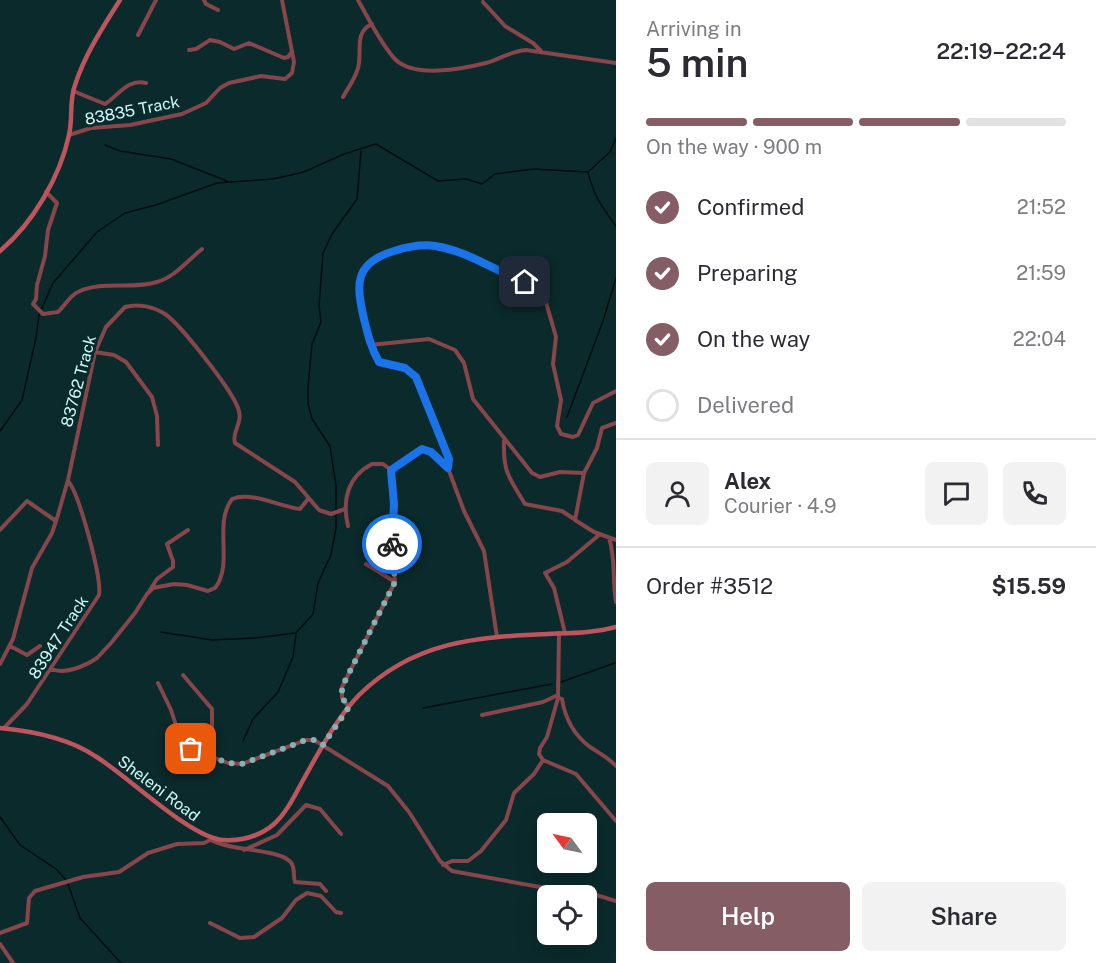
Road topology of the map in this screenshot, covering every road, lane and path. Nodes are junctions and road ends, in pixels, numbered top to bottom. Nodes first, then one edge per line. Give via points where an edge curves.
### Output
1 (120, 0) edge
2 (156, 0) edge
3 (204, 0) edge
4 (282, 0) edge
5 (358, 0) edge
6 (483, 2) dead end
7 (218, 10) dead end
8 (372, 24) junction
9 (138, 35) dead end
10 (189, 50) dead end
11 (292, 52) junction
12 (542, 52) junction
13 (616, 63) edge
14 (146, 83) dead end
15 (73, 91) junction
16 (343, 97) dead end
17 (69, 135) junction
18 (46, 192) junction
19 (202, 249) dead end
20 (0, 251) edge
21 (370, 345) junction
22 (95, 352) junction
23 (616, 391) edge
24 (616, 423) edge
25 (504, 440) junction
26 (158, 445) dead end
27 (448, 468) junction
28 (391, 470) junction
29 (584, 473) junction
30 (68, 480) junction
31 (308, 499) junction
32 (345, 509) junction
33 (56, 520) junction
34 (575, 520) junction
35 (348, 526) dead end
36 (0, 530) edge
37 (188, 530) dead end
38 (600, 535) junction
39 (609, 538) junction
40 (616, 540) edge
41 (366, 564) dead end
42 (395, 582) junction
43 (149, 591) junction
44 (616, 602) edge
45 (616, 627) edge
46 (559, 633) junction
47 (565, 633) junction
48 (497, 637) junction
49 (10, 646) junction
50 (40, 646) dead end
51 (0, 664) edge
52 (51, 669) junction
53 (183, 675) dead end
54 (158, 683) dead end
55 (559, 697) junction
56 (349, 707) junction
57 (482, 715) dead end
58 (2, 728) edge
59 (323, 745) junction
60 (212, 756) junction
61 (543, 760) junction
62 (616, 766) edge
63 (616, 821) edge
64 (342, 834) dead end
65 (213, 839) junction
66 (244, 850) junction
67 (443, 864) junction
68 (316, 883) junction
69 (326, 891) dead end
70 (307, 894) junction
71 (616, 901) edge
72 (341, 912) dead end
73 (210, 923) dead end
74 (0, 933) edge
75 (0, 944) edge
76 (13, 963) edge

1 - 15 street via 90,48
2 - 9 street
3 - 7 street
4 - 11 street, 83835 Track
5 - 8 street
6 - 12 street via 505,26
8 - 12 street via 393,57 421,70 441,71 484,63 520,50
8 - 16 street via 361,35 358,69
10 - 11 street via 210,40 235,49 249,44 284,58
11 - 17 street, 83835 Track via 293,71 283,80 261,76 229,83 206,103 182,114
12 - 13 street
14 - 15 street via 129,85 105,104
15 - 17 street
17 - 18 street
18 - 19 street via 57,203 33,304 43,314 55,314 73,295 84,290 156,283 172,275
18 - 20 street via 20,231
21 - 23 street via 359,297 364,268 390,252 435,246 485,263 540,292 556,337 553,364 561,400 558,432 569,437 578,435 593,403
21 - 25 street via 422,339 451,347 464,363 473,399
21 - 27 street via 379,362 405,368 416,377 446,451
22 - 26 street via 126,362 152,397
22 - 30 street, 83762 Track
22 - 31 street, 83762 Track via 106,327 125,307 140,305 168,316 217,374 238,407 241,420 235,443 295,482
24 - 29 street via 602,428
25 - 29 street via 537,477 560,472
25 - 34 street via 506,473 525,504 561,511
27 - 28 street via 424,449
27 - 48 street via 484,551
28 - 32 street via 372,464 357,475 348,490
28 - 42 street
29 - 34 street
30 - 33 street, 83762 Track
30 - 52 street, 83947 Track via 76,494 100,589 94,606
31 - 32 street, 83762 Track via 326,513
31 - 43 street via 300,509 244,497 232,499 225,524 222,574 215,588 208,591 166,585
32 - 35 street
33 - 36 street via 28,500
33 - 49 street, 83762 Track via 32,568
34 - 38 street
37 - 43 street via 167,544 173,567
38 - 39 street
38 - 47 street via 567,562 545,573 554,588
39 - 40 street
39 - 44 street
41 - 42 street
42 - 56 street via 342,687 342,698
43 - 52 street via 97,658 67,670
45 - 47 street, Sheleni Road
46 - 47 street, Sheleni Road
46 - 48 street, Sheleni Road
46 - 55 street
48 - 56 street, Sheleni Road via 464,640 423,652 388,672
49 - 50 street via 27,655
49 - 51 street, 83762 Track
52 - 58 street, 83947 Track via 27,704
53 - 60 street via 211,706
54 - 60 street via 183,745
55 - 57 street
55 - 61 street via 539,751
55 - 62 street via 575,732
56 - 59 street, Sheleni Road
58 - 65 street, Sheleni Road via 83,748
59 - 60 street via 306,740 242,764
59 - 65 street, Sheleni Road via 275,823 245,839
59 - 67 street via 388,786
61 - 63 street via 576,774
61 - 67 street via 514,793 506,820 488,842 471,859
64 - 66 street via 320,809 306,805 277,835
65 - 66 street via 227,848
65 - 74 street via 148,853 119,872 83,877 35,891 29,898 27,923
66 - 68 street via 283,856 292,864 294,882
67 - 71 street via 460,874
68 - 69 street
68 - 70 street
70 - 72 street via 321,896 336,912
70 - 73 street via 297,898 277,922 247,939
75 - 76 street

